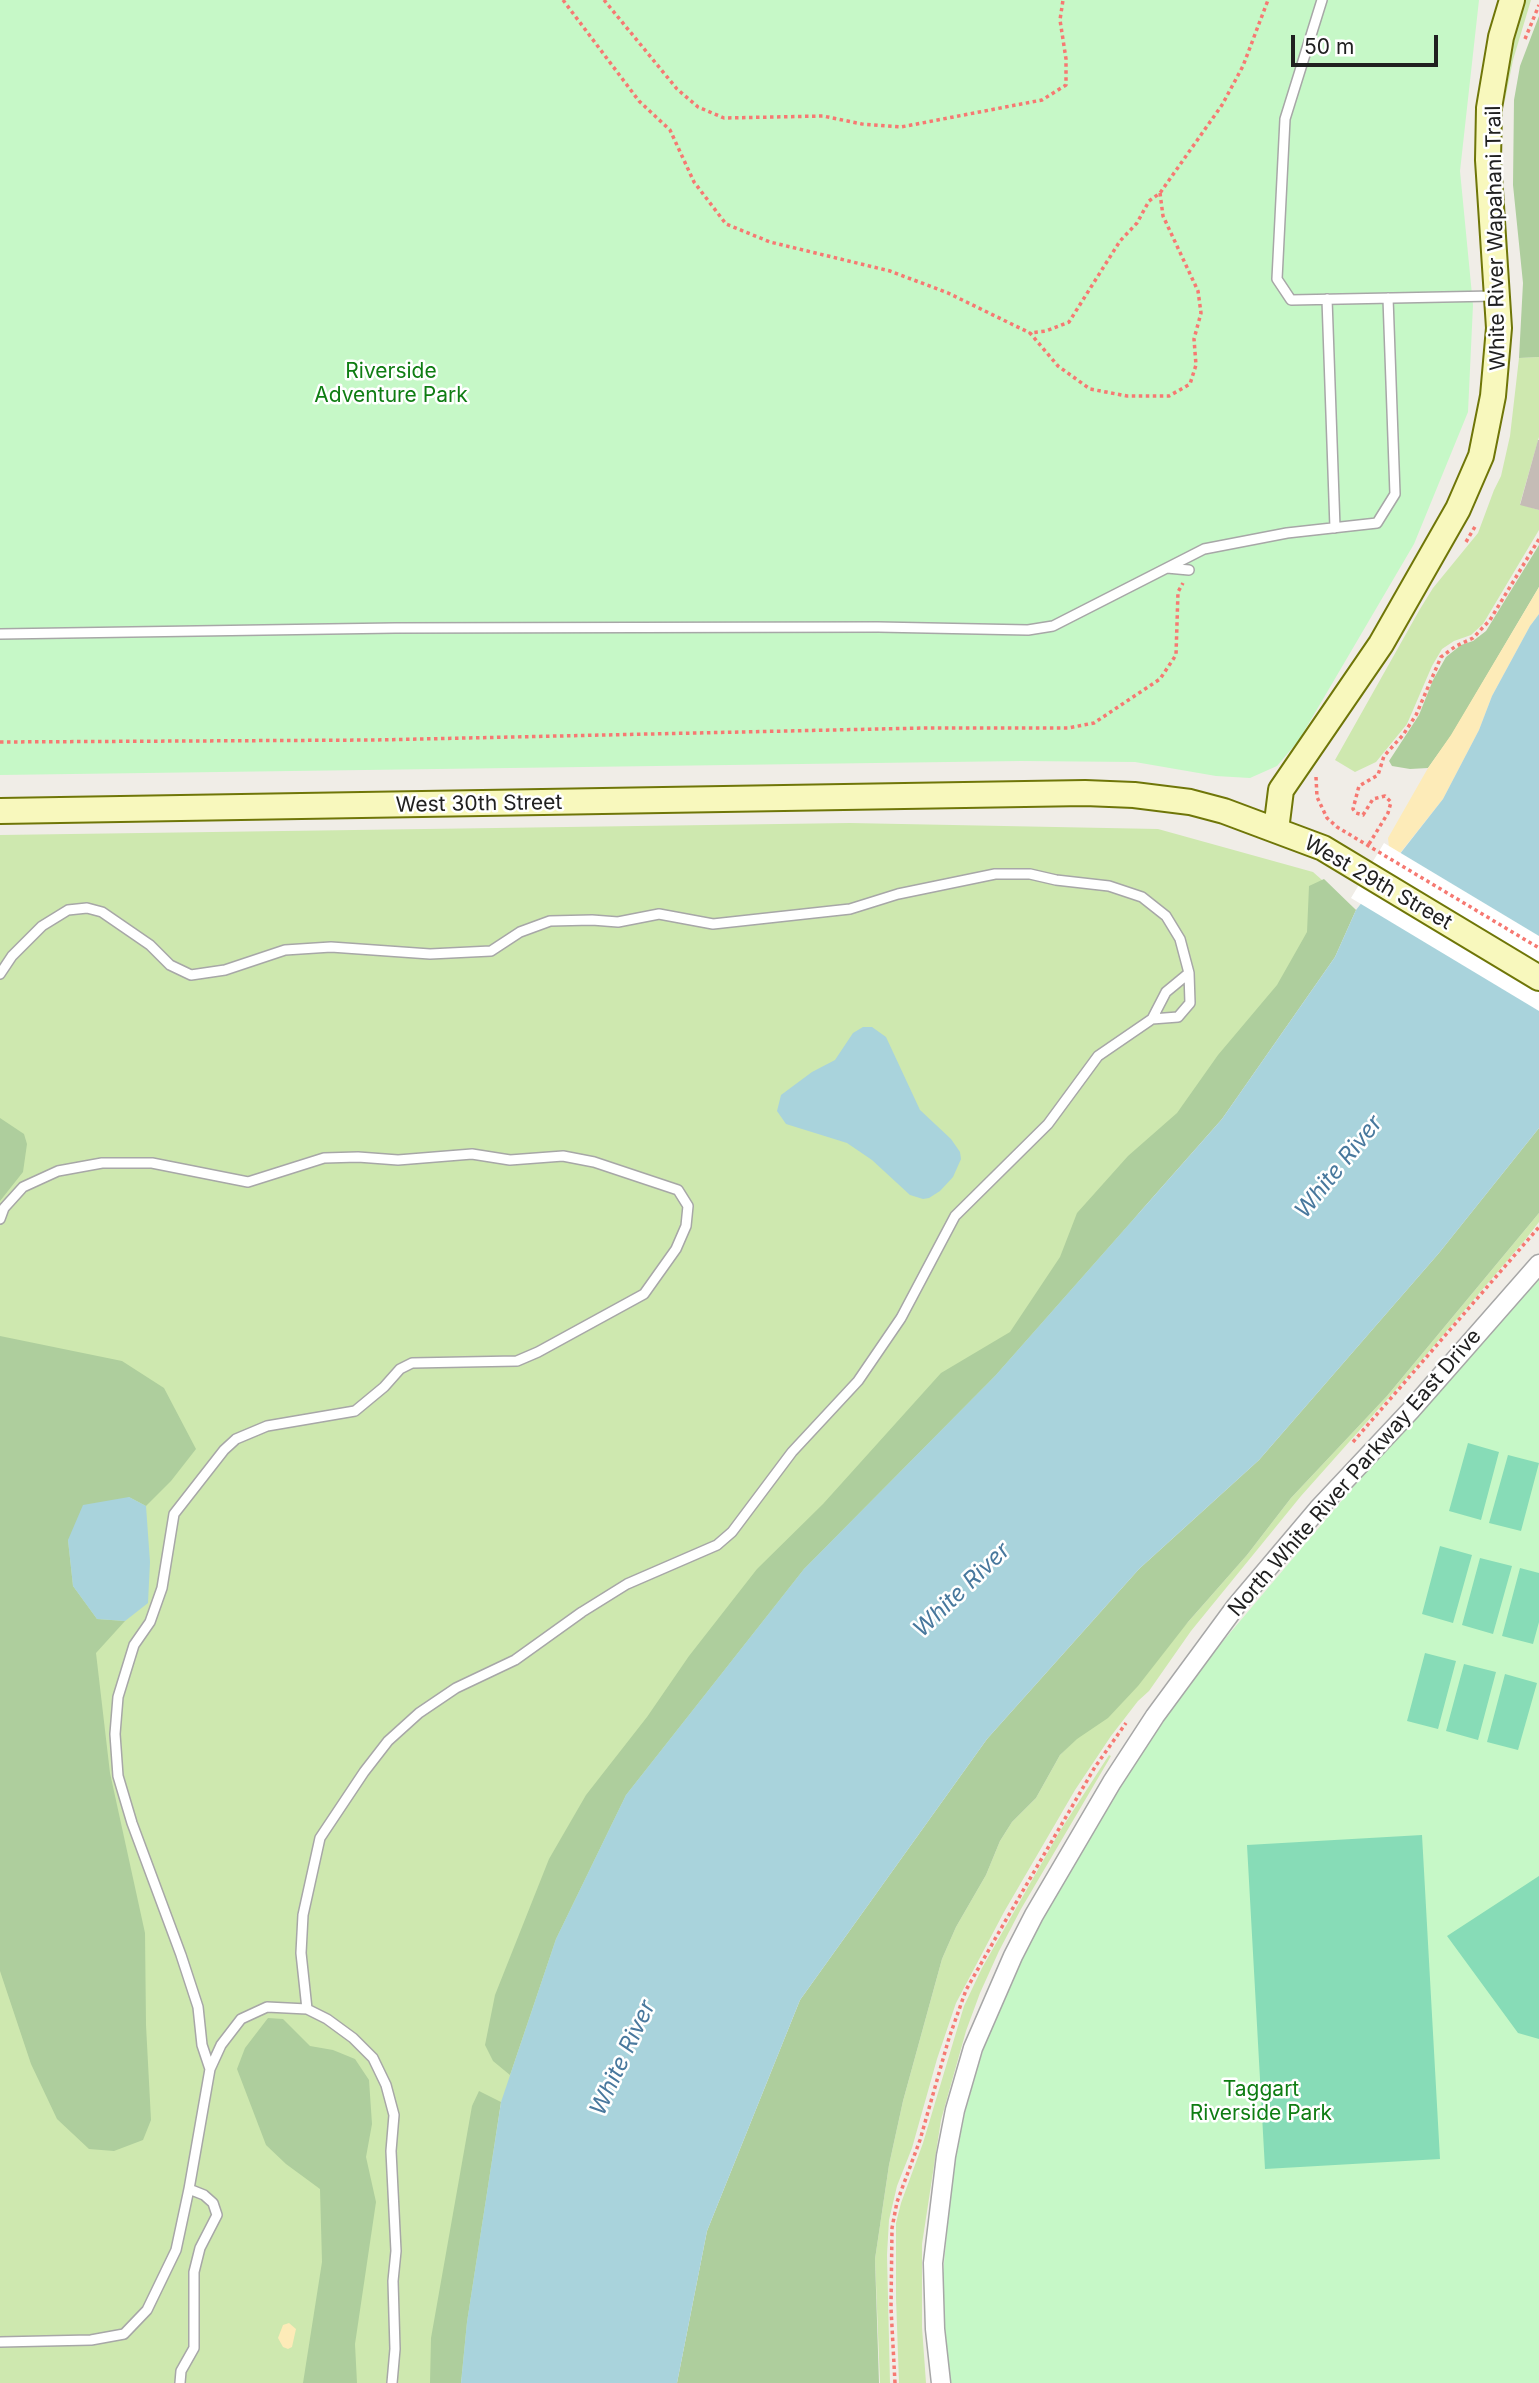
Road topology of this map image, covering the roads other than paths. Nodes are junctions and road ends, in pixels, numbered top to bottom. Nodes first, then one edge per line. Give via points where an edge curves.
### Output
1 (1321, 0) edge
2 (1513, 0) edge
3 (1496, 296) junction
4 (1388, 298) junction
5 (1327, 299) junction
6 (1335, 528) junction
7 (1165, 568) junction
8 (1189, 570) road end
9 (0, 634) edge
10 (958, 796) joint
11 (0, 811) edge
12 (1276, 830) junction
13 (1189, 973) junction
14 (0, 974) edge
15 (1539, 978) edge
16 (1152, 1020) junction
17 (0, 1219) edge
18 (1539, 1264) edge
19 (307, 2008) junction
20 (210, 2068) junction
21 (189, 2189) junction
22 (0, 2342) edge
23 (180, 2383) edge
24 (392, 2383) edge
25 (941, 2383) edge

1 - 5 lane via 1285,119 1277,279 1291,300
2 - 3 main road via 1501,37 1489,108
3 - 4 lane
3 - 12 main road via 1496,372 1475,474 1381,644 1281,790
4 - 5 lane
4 - 6 lane via 1395,495 1377,523
5 - 6 lane
6 - 7 lane via 1204,549
7 - 8 lane
7 - 9 lane via 1053,626 1028,630 395,628
10 - 11 main road, West 30th Street
10 - 12 main road, West 29th Street via 1134,794 1190,802
12 - 15 main road, West 29th Street via 1352,864
13 - 14 lane via 1180,939 1166,916 1143,897 1109,886 1030,874 995,874 850,909 713,924 659,914 618,922 550,921 520,932 491,951 285,950 225,970 191,975 170,965 124,926 87,908 68,910 42,926
13 - 16 lane via 1166,992
13 - 16 lane via 1190,1003 1178,1017
16 - 19 lane via 1098,1056 1048,1124 955,1216 901,1318 866,1370 792,1452 732,1532 717,1545 627,1584 515,1660 456,1688 388,1741 320,1838 303,1915 301,1953
17 - 20 lane via 23,1187 58,1171 102,1163 152,1163 248,1182 324,1157 398,1160 472,1154 510,1160 563,1156 594,1162 678,1190 688,1206 676,1249 644,1294 517,1361 412,1363 355,1411 267,1426 236,1439 174,1514 162,1588 150,1622 134,1645 118,1697 115,1734 118,1776 198,2007
18 - 25 street, North White River Parkway East Drive via 1236,1606 1112,1782 1034,1915 972,2048 955,2110 933,2263
19 - 20 lane via 267,2007 241,2019
19 - 24 lane via 353,2038 373,2058 394,2115
20 - 21 lane
21 - 22 lane via 176,2250 147,2310 124,2334 91,2340
21 - 23 lane via 213,2203 217,2216 200,2248 194,2272 194,2348 181,2371

